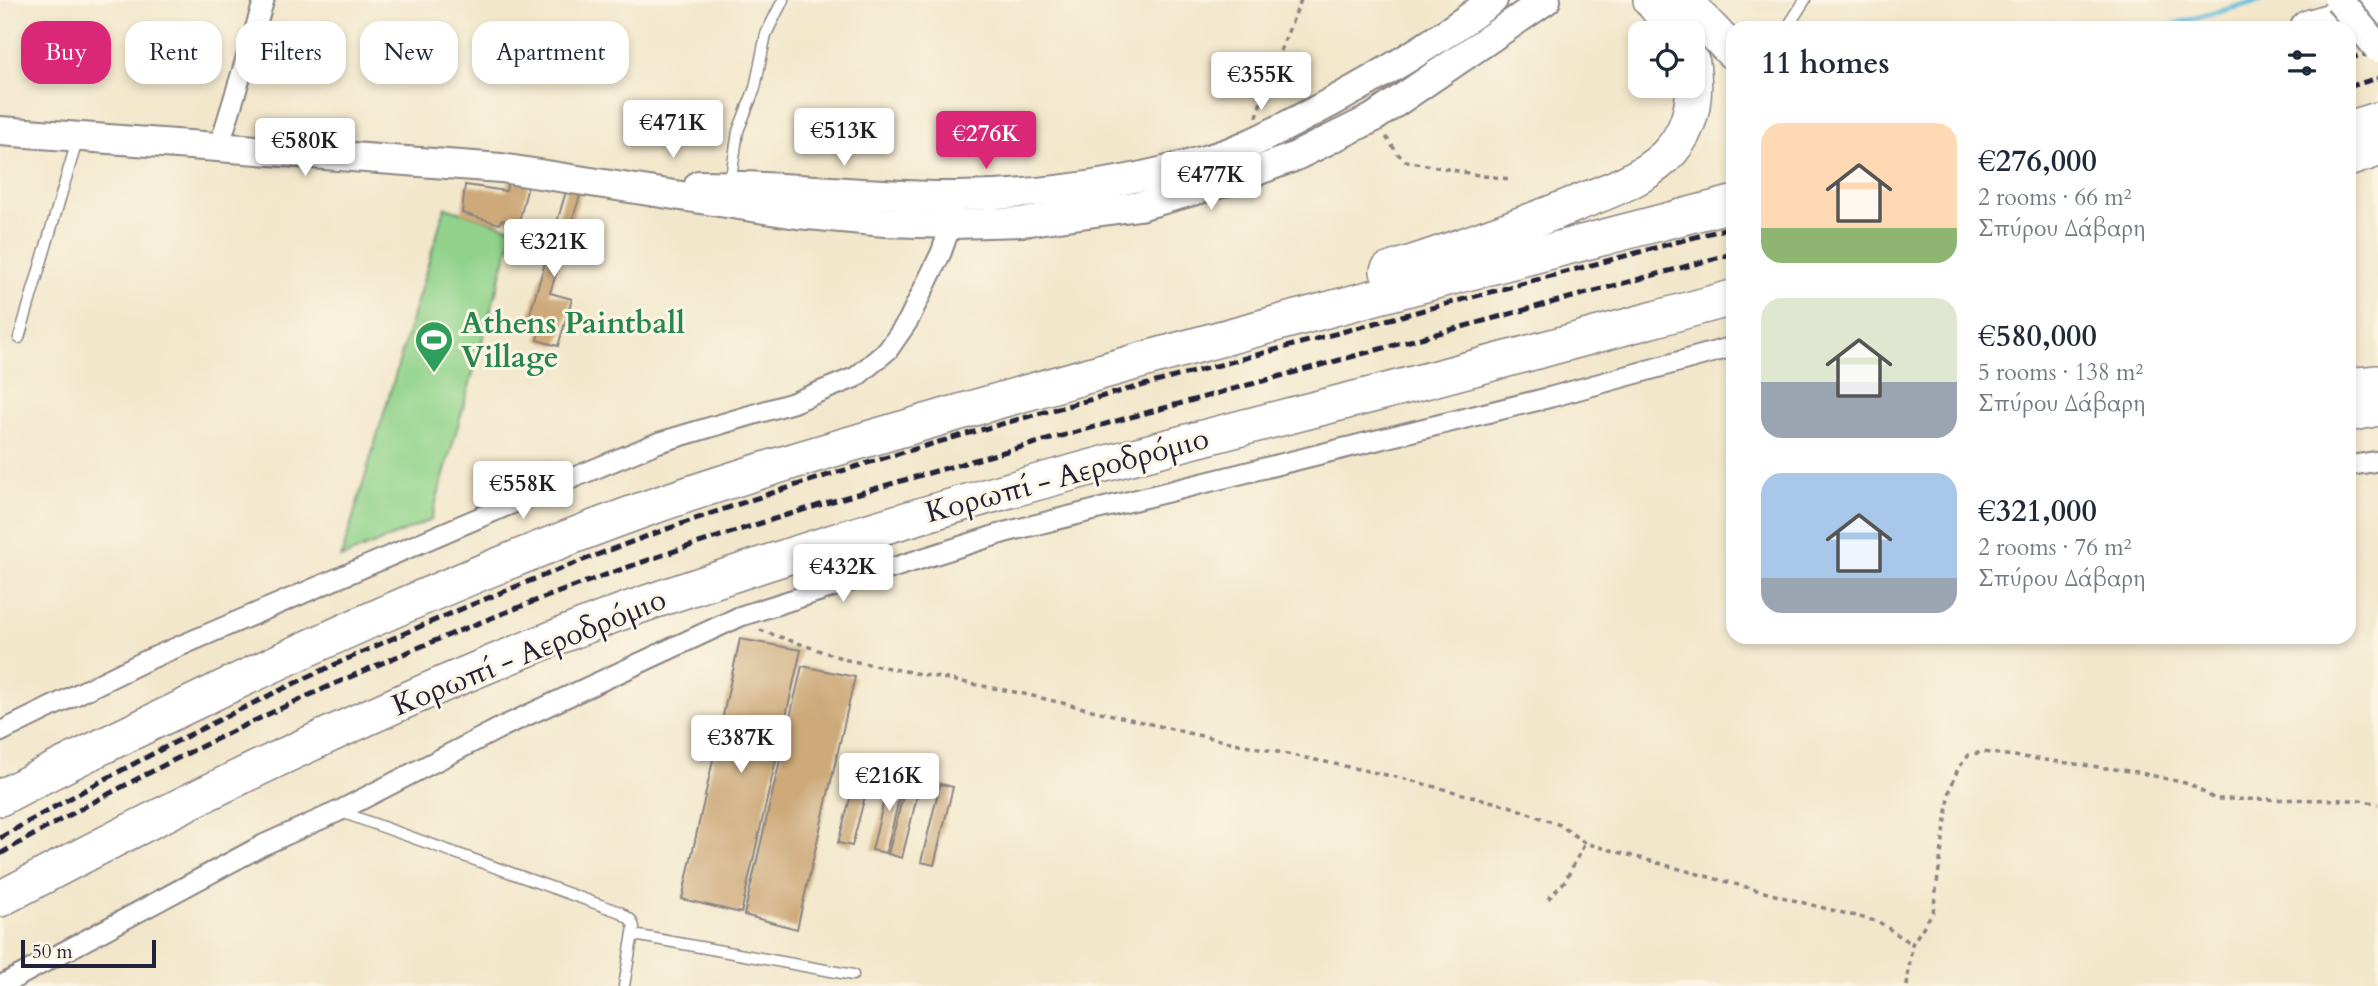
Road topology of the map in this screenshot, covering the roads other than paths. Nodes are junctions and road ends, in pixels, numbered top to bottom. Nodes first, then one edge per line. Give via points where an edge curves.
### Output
1 (264, 0) edge
2 (783, 0) edge
3 (1493, 0) edge
4 (1546, 0) edge
5 (1651, 0) edge
6 (1683, 0) edge
7 (1805, 0) edge
8 (2339, 0) edge
9 (2378, 7) edge
10 (1792, 21) edge
11 (2331, 21) edge
12 (2378, 26) edge
13 (2356, 33) edge
14 (1713, 38) edge
15 (2378, 48) edge
16 (1694, 98) edge
17 (2378, 121) edge
18 (2356, 127) edge
19 (0, 131) edge
20 (78, 137) junction
21 (219, 147) junction
22 (2378, 149) edge
23 (2356, 156) edge
24 (729, 196) junction
25 (958, 196) junction
26 (1726, 206) edge
27 (953, 224) junction
28 (1726, 300) edge
29 (1726, 316) edge
30 (1263, 326) junction
31 (19, 338) dead end
32 (1726, 349) edge
33 (1443, 376) junction
34 (2378, 383) edge
35 (2356, 385) edge
36 (2378, 408) edge
37 (2356, 412) edge
38 (2378, 461) edge
39 (2356, 465) edge
40 (0, 732) edge
41 (0, 798) edge
42 (339, 811) junction
43 (0, 899) edge
44 (634, 935) junction
45 (853, 975) dead end
46 (0, 986) edge
47 (624, 986) edge

1 - 21 street
2 - 24 lane via 766,34 755,88 738,131
3 - 25 street via 1348,94 1262,139 1210,159 1091,187
4 - 27 street via 1373,118 1294,157 1163,200 1080,216
5 - 14 highway
6 - 14 highway
7 - 10 lane
8 - 15 street, bridge
9 - 11 highway
12 - 13 highway
16 - 30 highway via 1682,135 1665,156 1619,186 1327,293
17 - 18 highway
19 - 20 street
20 - 21 street
20 - 31 lane
21 - 24 street via 501,168
22 - 23 highway
24 - 25 street
24 - 27 street via 860,220
25 - 27 street
26 - 30 highway
27 - 40 street via 908,321 888,350 856,377 792,403 657,443 145,661
28 - 33 highway, Κορωπί - Αεροδρόμιο
29 - 33 highway
30 - 41 highway via 842,446 574,535 338,634
32 - 42 street via 1551,397 1006,532 741,617 502,727
33 - 43 highway, Κορωπί - Αεροδρόμιο via 1006,490 862,532 606,618 376,713
34 - 35 highway
36 - 37 highway
38 - 39 street
42 - 44 lane via 620,912 631,920
42 - 46 street via 263,845
44 - 45 lane
44 - 47 lane

